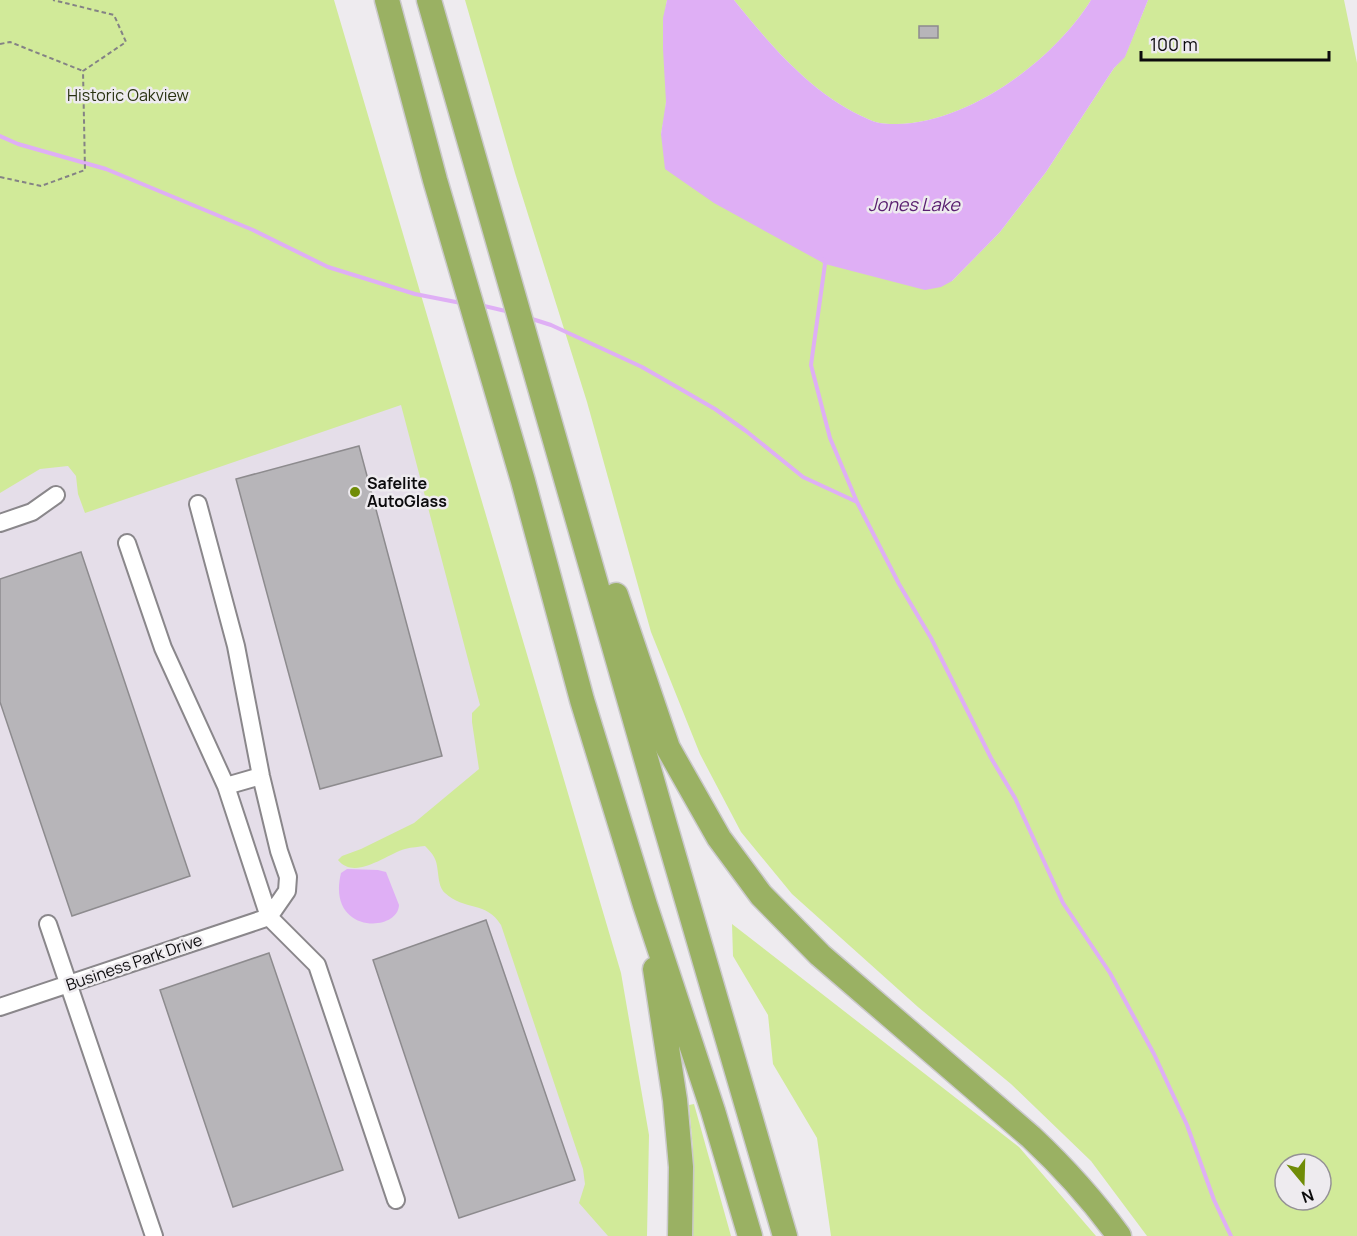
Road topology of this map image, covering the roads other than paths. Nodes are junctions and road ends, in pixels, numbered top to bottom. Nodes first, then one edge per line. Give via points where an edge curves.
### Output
1 (387, 0) edge
2 (429, 0) edge
3 (56, 495) dead end
4 (198, 504) dead end
5 (0, 522) edge
6 (582, 529) junction
7 (127, 543) dead end
8 (261, 776) junction
9 (226, 786) junction
10 (645, 905) junction
11 (269, 916) junction
12 (48, 924) dead end
13 (69, 984) junction
14 (0, 1007) edge
15 (396, 1200) dead end
16 (154, 1236) edge
17 (680, 1236) edge
18 (750, 1236) edge
19 (785, 1236) edge
20 (1119, 1236) edge

1 - 10 highway via 582,699
2 - 6 highway
3 - 5 street via 32,512
4 - 8 street via 236,646
6 - 19 highway
6 - 20 highway via 610,579 668,748 719,838 754,886 820,955 1048,1152
7 - 9 street via 163,648
8 - 9 street
8 - 11 street via 288,878 287,891
9 - 11 street
10 - 17 highway via 675,1100 681,1167
10 - 18 highway
11 - 13 street, Business Park Drive
11 - 15 street via 317,965
12 - 13 street
13 - 14 street, Business Park Drive
13 - 16 street

